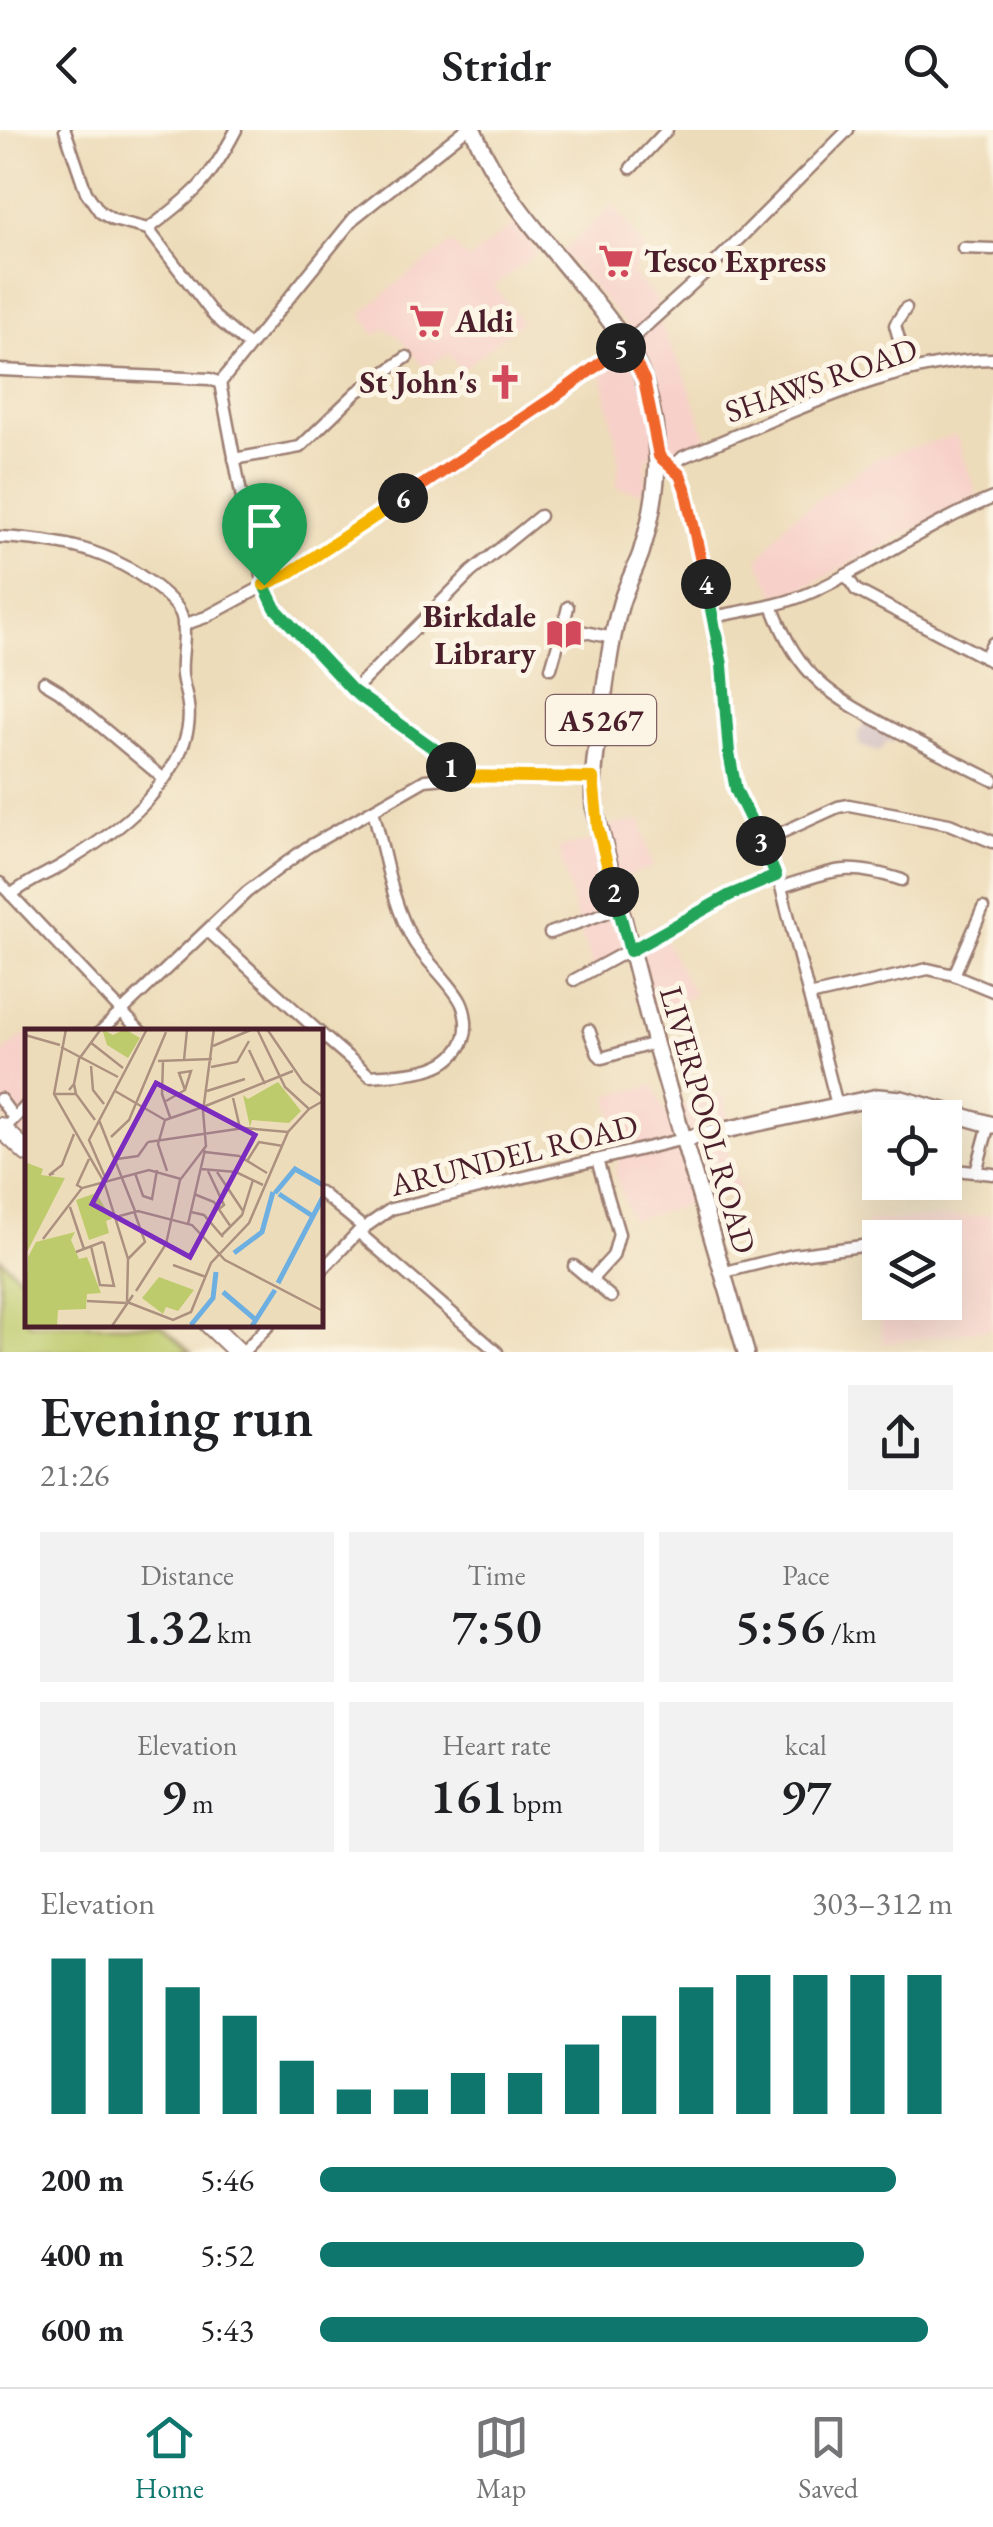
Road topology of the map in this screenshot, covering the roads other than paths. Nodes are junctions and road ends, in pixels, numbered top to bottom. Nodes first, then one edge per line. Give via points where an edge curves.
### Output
1 (65, 130) edge
2 (236, 130) edge
3 (466, 130) edge
4 (473, 130) edge
5 (667, 130) edge
6 (845, 131) edge
7 (638, 168) dead end
8 (148, 229) junction
9 (963, 248) dead end
10 (993, 249) edge
11 (906, 308) dead end
12 (626, 344) junction
13 (248, 345) junction
14 (407, 357) dead end
15 (993, 360) edge
16 (0, 370) edge
17 (908, 371) junction
18 (220, 383) junction
19 (234, 459) junction
20 (666, 462) junction
21 (993, 498) edge
22 (540, 516) dead end
23 (0, 537) edge
24 (846, 576) junction
25 (264, 585) junction
26 (772, 606) junction
27 (568, 607) dead end
28 (714, 616) junction
29 (183, 625) junction
30 (563, 627) junction
31 (612, 638) junction
32 (993, 642) edge
33 (989, 660) edge
34 (551, 668) dead end
35 (44, 682) dead end
36 (353, 691) junction
37 (455, 776) junction
38 (593, 778) junction
39 (164, 779) junction
40 (993, 780) edge
41 (373, 810) junction
42 (761, 842) junction
43 (993, 842) edge
44 (902, 880) dead end
45 (779, 882) junction
46 (0, 883) edge
47 (11, 895) junction
48 (619, 908) junction
49 (983, 908) dead end
50 (208, 930) junction
51 (550, 933) dead end
52 (630, 951) junction
53 (954, 975) junction
54 (574, 980) dead end
55 (993, 991) edge
56 (809, 996) junction
57 (120, 1013) junction
58 (103, 1029) edge
59 (138, 1029) edge
60 (317, 1029) edge
61 (589, 1030) dead end
62 (322, 1034) edge
63 (655, 1043) junction
64 (0, 1099) edge
65 (837, 1106) junction
66 (25, 1107) edge
67 (991, 1124) edge
68 (4, 1127) edge
69 (684, 1140) junction
70 (25, 1150) edge
71 (597, 1160) junction
72 (962, 1171) edge
73 (976, 1172) junction
74 (993, 1174) edge
75 (322, 1194) edge
76 (361, 1230) junction
77 (862, 1246) dead end
78 (574, 1266) dead end
79 (322, 1270) edge
80 (724, 1272) junction
81 (591, 1280) junction
82 (611, 1296) dead end
83 (212, 1327) edge
84 (267, 1327) edge
85 (241, 1352) edge
86 (497, 1352) edge
87 (746, 1352) edge

1 - 8 street via 76,170 100,212
2 - 8 street via 193,196
3 - 13 street via 354,218
4 - 12 main road, LIVERPOOL ROAD / A5267 via 518,208
5 - 7 street
6 - 12 street
8 - 13 street via 215,317
9 - 10 street
11 - 17 street via 895,325
12 - 20 main road, LIVERPOOL ROAD / A5267 via 644,380
12 - 25 street via 484,446
13 - 18 street
14 - 19 street via 357,392 300,448
15 - 17 street, SHAWS ROAD
16 - 18 street
17 - 20 street, SHAWS ROAD
18 - 19 street
19 - 25 street
20 - 28 street via 685,488
20 - 31 main road, LIVERPOOL ROAD / A5267
21 - 24 street
22 - 36 street via 471,572
23 - 29 street via 72,544 110,556 171,599
24 - 26 street
24 - 33 street via 856,590
25 - 29 street
25 - 36 street via 275,608
26 - 28 street
26 - 40 street via 798,659 846,704
27 - 30 street
28 - 42 street via 736,790
29 - 39 street via 189,726
30 - 31 street
30 - 34 street
31 - 38 main road, LIVERPOOL ROAD / A5267
32 - 33 street
35 - 39 street
36 - 37 street via 447,758
37 - 38 street
37 - 41 street via 424,780
38 - 48 main road, LIVERPOOL ROAD / A5267
39 - 47 street via 116,828
41 - 50 street via 306,848
41 - 62 street via 403,919 462,1004 467,1030 461,1046 435,1068 370,1076
42 - 43 street via 849,805 949,824
42 - 45 street
44 - 45 street via 842,868
45 - 52 street via 730,895
45 - 56 street
46 - 47 street
47 - 57 street
48 - 51 street
48 - 52 main road, LIVERPOOL ROAD / A5267
49 - 53 street
50 - 57 street
50 - 60 street
52 - 54 street
52 - 63 main road, LIVERPOOL ROAD / A5267
53 - 55 street
53 - 56 street via 928,969
56 - 65 street
57 - 58 street
57 - 59 street
61 - 63 street via 602,1058
63 - 69 main road, LIVERPOOL ROAD / A5267
64 - 68 street
65 - 67 main road via 902,1098
65 - 69 main road
66 - 68 street
67 - 73 street
68 - 70 highway
69 - 71 street, ARUNDEL ROAD
69 - 80 main road, LIVERPOOL ROAD / A5267
71 - 76 street, ARUNDEL ROAD via 391,1208
71 - 81 street via 619,1234 613,1256
72 - 73 street
73 - 74 street
75 - 76 street
76 - 79 street, ARUNDEL ROAD
76 - 86 street
77 - 80 street
78 - 81 street
80 - 87 main road, LIVERPOOL ROAD / A5267
81 - 82 street
83 - 85 highway
84 - 85 street

